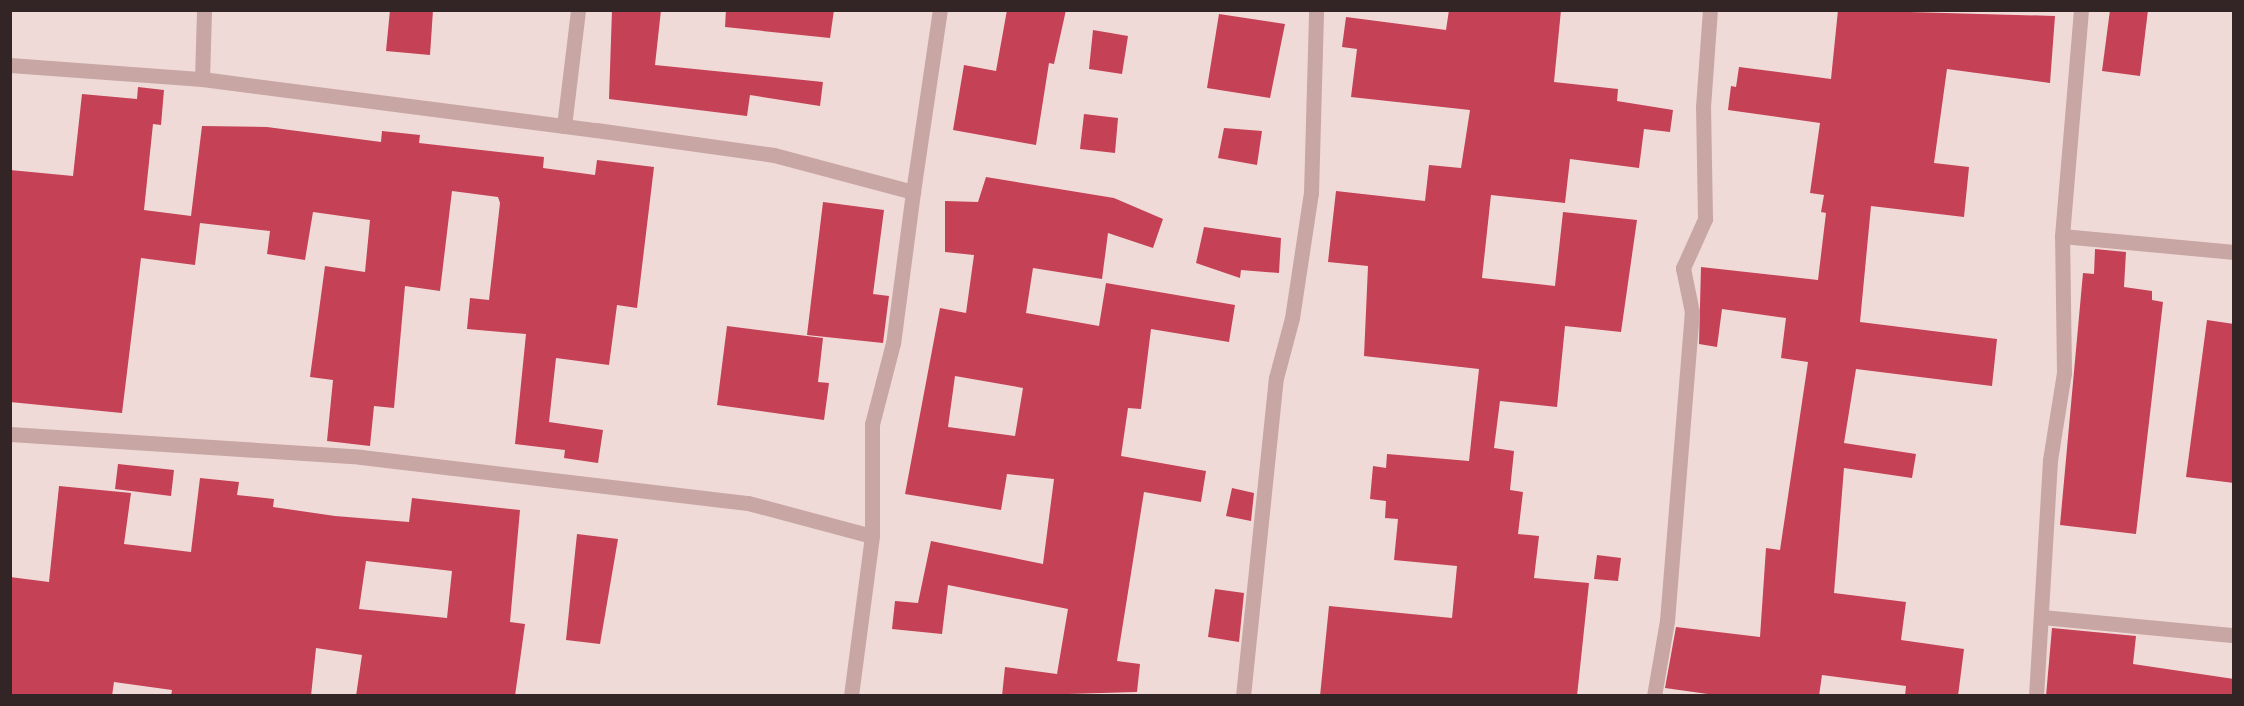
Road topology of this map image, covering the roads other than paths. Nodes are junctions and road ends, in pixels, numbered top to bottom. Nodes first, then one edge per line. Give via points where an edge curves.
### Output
1 (204, 10) edge
2 (578, 10) edge
3 (940, 10) edge
4 (1316, 10) edge
5 (1710, 10) edge
6 (2081, 10) edge
7 (10, 65) edge
8 (201, 79) junction
9 (564, 126) junction
10 (913, 192) junction
11 (2062, 236) junction
12 (2234, 252) edge
13 (10, 434) edge
14 (872, 536) junction
15 (2042, 617) junction
16 (2234, 635) edge
17 (851, 696) edge
18 (1243, 696) edge
19 (1654, 696) edge
20 (2036, 696) edge

1 - 8 street
2 - 9 street
3 - 10 street
4 - 18 street via 1311,193 1292,318 1276,378
5 - 19 street via 1703,107 1705,219 1683,268 1692,312 1667,621
6 - 11 street
7 - 8 street
8 - 9 street
9 - 10 street via 774,155
10 - 14 street via 893,343 872,424
11 - 12 street
11 - 15 street via 2064,373 2050,460
13 - 14 street via 372,458 748,503
14 - 17 street
15 - 16 street
15 - 20 street

